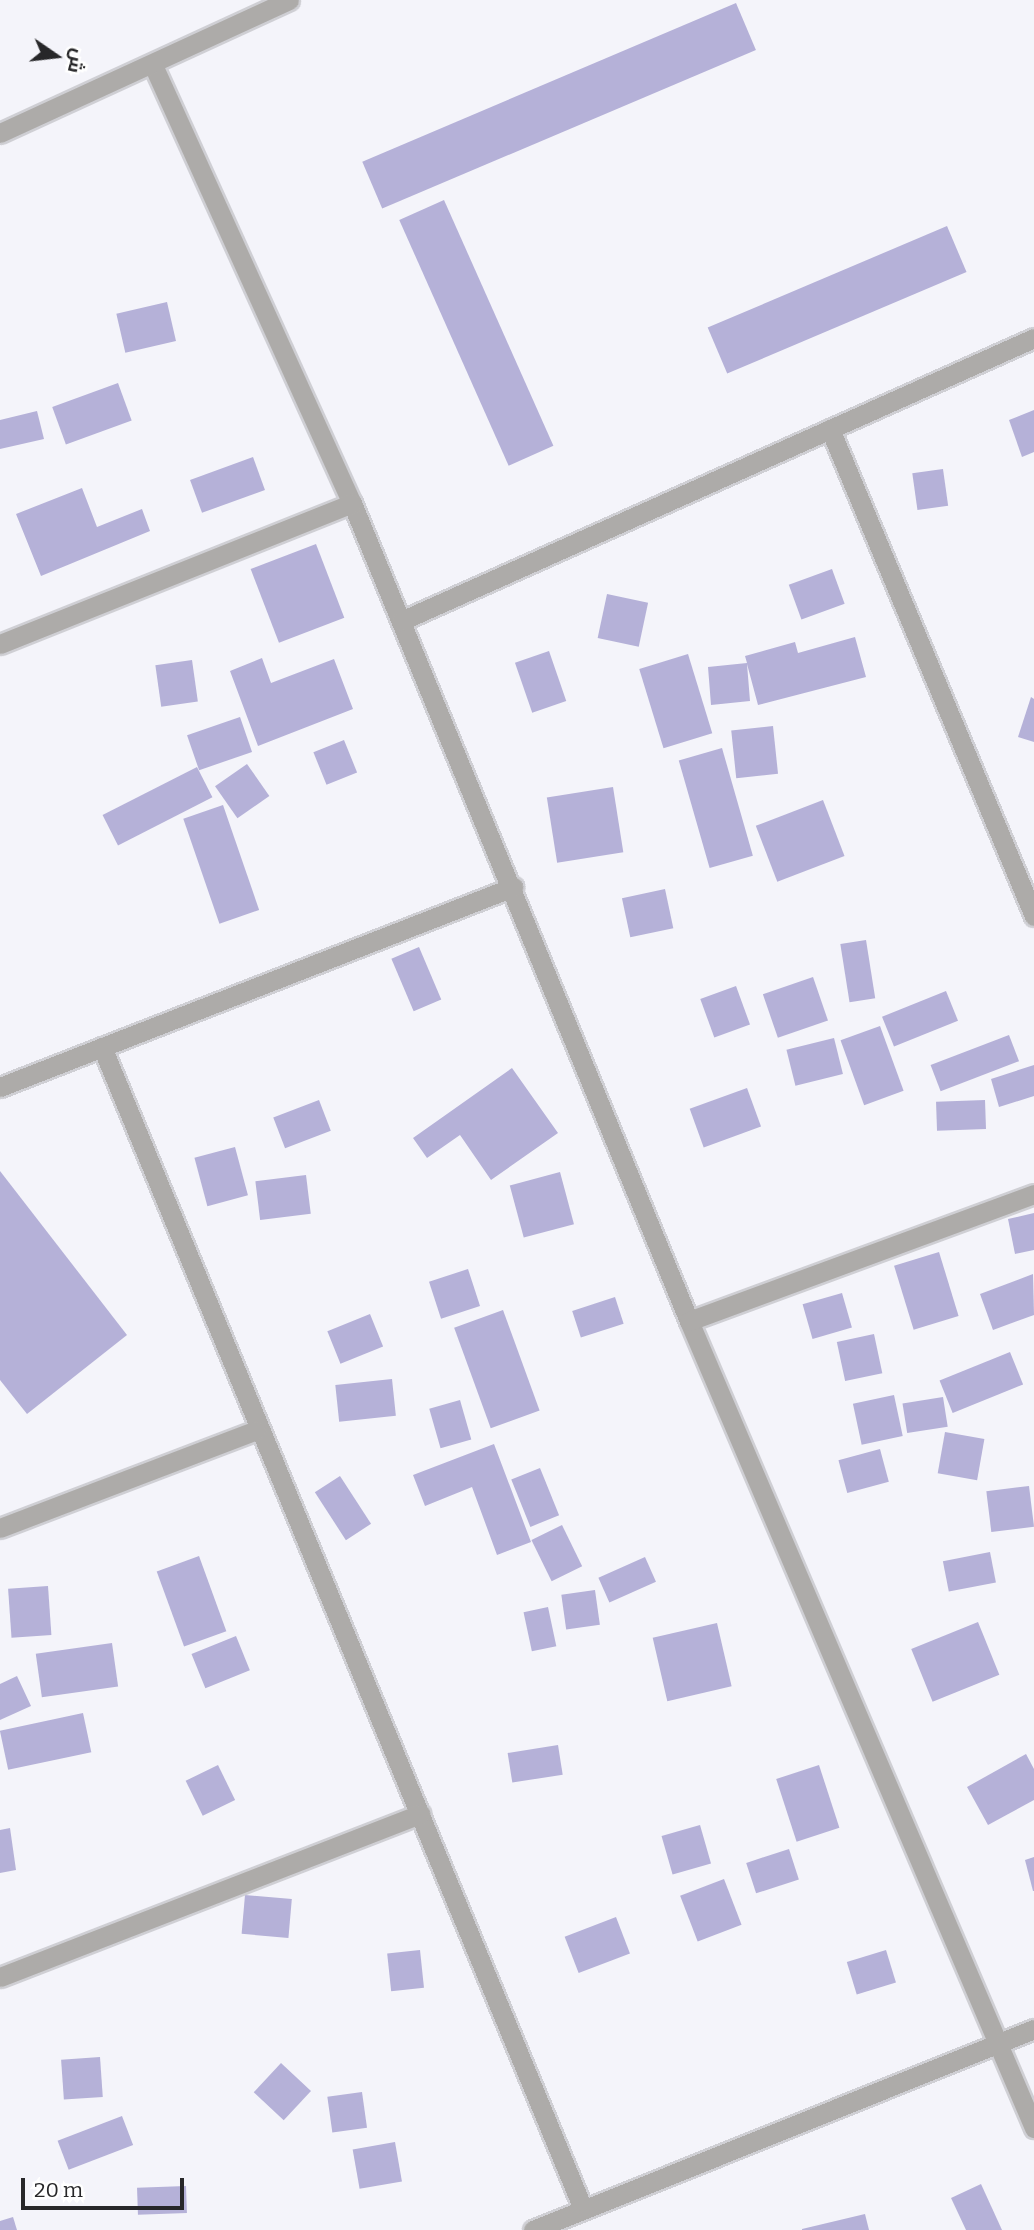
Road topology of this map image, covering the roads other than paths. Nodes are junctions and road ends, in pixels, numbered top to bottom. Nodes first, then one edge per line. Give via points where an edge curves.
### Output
1 (289, 0) edge
2 (153, 65) junction
3 (0, 134) edge
4 (1034, 338) edge
5 (830, 429) junction
6 (352, 503) junction
7 (401, 621) junction
8 (0, 644) edge
9 (513, 887) junction
10 (1034, 916) edge
11 (102, 1046) junction
12 (0, 1087) edge
13 (1034, 1194) edge
14 (689, 1321) junction
15 (256, 1430) junction
16 (0, 1528) edge
17 (420, 1814) junction
18 (0, 1977) edge
19 (1034, 2029) edge
20 (998, 2043) junction
21 (1034, 2128) edge
22 (583, 2209) junction
23 (533, 2230) edge

1 - 2 street
2 - 3 street
2 - 6 street
4 - 5 street
5 - 7 street
5 - 10 street
6 - 7 street
6 - 8 street
7 - 9 street
9 - 11 street
9 - 14 street
11 - 12 street
11 - 15 street
13 - 14 street
14 - 20 street
15 - 16 street
15 - 17 street
17 - 18 street
17 - 22 street
19 - 20 street
20 - 21 street
20 - 22 street
22 - 23 street

